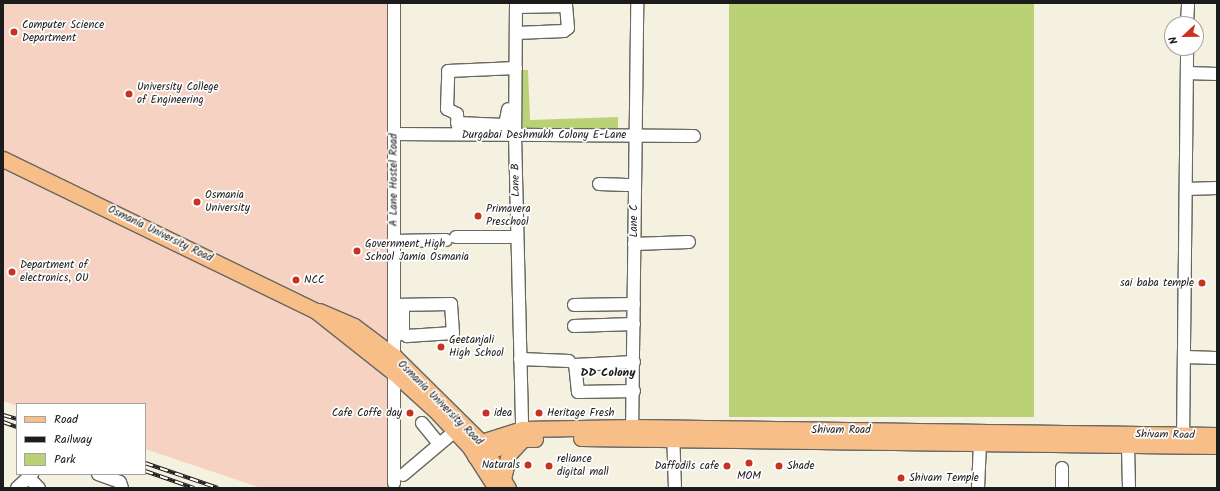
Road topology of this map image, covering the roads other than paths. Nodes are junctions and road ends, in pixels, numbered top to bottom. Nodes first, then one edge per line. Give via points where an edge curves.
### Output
1 (394, 3) edge
2 (638, 3) edge
3 (1188, 3) edge
4 (516, 5) edge
5 (1188, 16) edge
6 (516, 33) junction
7 (1187, 56) edge
8 (512, 68) junction
9 (1187, 73) junction
10 (1217, 74) edge
11 (458, 129) junction
12 (394, 134) junction
13 (515, 135) junction
14 (634, 135) junction
15 (694, 136) dead end
16 (3, 158) edge
17 (599, 184) dead end
18 (634, 184) junction
19 (1217, 188) edge
20 (1186, 189) junction
21 (517, 237) junction
22 (394, 241) junction
23 (689, 242) dead end
24 (634, 244) junction
25 (574, 304) dead end
26 (634, 304) junction
27 (398, 305) junction
28 (316, 311) junction
29 (574, 326) dead end
30 (634, 327) junction
31 (590, 330) dead end
32 (398, 335) junction
33 (394, 356) junction
34 (1184, 357) junction
35 (1217, 358) edge
36 (520, 359) junction
37 (569, 361) dead end
38 (634, 362) junction
39 (393, 372) junction
40 (634, 391) junction
41 (422, 423) dead end
42 (453, 429) junction
43 (632, 433) junction
44 (522, 434) junction
45 (673, 434) junction
46 (1217, 435) edge
47 (436, 440) junction
48 (1183, 441) junction
49 (980, 444) junction
50 (1128, 446) junction
51 (1217, 446) edge
52 (478, 448) junction
53 (409, 464) dead end
54 (1062, 468) dead end
55 (101, 475) edge
56 (31, 476) edge
57 (502, 485) edge
58 (17, 488) edge
59 (39, 488) edge
60 (122, 488) edge
61 (675, 488) edge
62 (978, 488) edge
63 (1062, 488) edge
64 (1129, 488) edge

1 - 12 street, A Lane Hostel Road
2 - 14 street, Lane C
3 - 5 street
4 - 6 street, Lane B
4 - 6 street via 566,6 568,28 564,31
6 - 8 street, Lane B
7 - 9 street
8 - 11 street via 508,123
8 - 11 street via 448,71 447,109 456,113
8 - 13 street, Lane B
9 - 10 street
9 - 20 street
11 - 12 street, Durgabai Deshmukh Colony E-Lane
11 - 13 street, Durgabai Deshmukh Colony E-Lane
12 - 22 street, A Lane Hostel Road
13 - 14 street, Durgabai Deshmukh Colony E-Lane
13 - 21 street, Lane B
14 - 15 street, Durgabai Deshmukh Colony E-Lane
14 - 18 street, Lane C
16 - 28 main road, Osmania University Road
17 - 18 street
18 - 24 street, Lane C
19 - 20 street
20 - 34 street
21 - 22 street
21 - 36 street, Lane B
22 - 27 street, A Lane Hostel Road
23 - 24 street
24 - 26 street, Lane C
25 - 26 street
26 - 30 street, Lane C
27 - 32 street, A Lane Hostel Road
27 - 32 street via 451,304 453,333
28 - 33 main road, Osmania University Road via 333,314 354,326
28 - 39 main road, Osmania University Road
29 - 30 street
30 - 31 street
30 - 38 street, Lane C
32 - 33 street, A Lane Hostel Road
33 - 39 street, A Lane Hostel Road
33 - 52 main road, Osmania University Road
34 - 35 street
34 - 48 street
36 - 37 street
36 - 44 street, Lane B
38 - 40 street, Lane C
38 - 40 street via 575,365 578,392
39 - 42 main road, Osmania University Road
39 - 42 street, A Lane Hostel Road via 399,479
40 - 43 street, Lane C
41 - 47 street
42 - 47 street
42 - 52 main road, Osmania University Road
43 - 44 main road, Shivam Road
43 - 45 main road, Shivam Road
44 - 52 main road, Shivam Road
44 - 57 main road via 509,454
45 - 48 main road, Shivam Road
45 - 49 main road, Shivam Road
45 - 61 street
46 - 48 main road, Shivam Road
47 - 53 street
48 - 50 main road, Shivam Road
48 - 51 main road, Shivam Road
49 - 50 main road, Shivam Road
49 - 62 street
50 - 64 street
52 - 57 main road, Osmania University Road
54 - 63 street
55 - 60 street via 120,482
56 - 58 street
56 - 59 street

